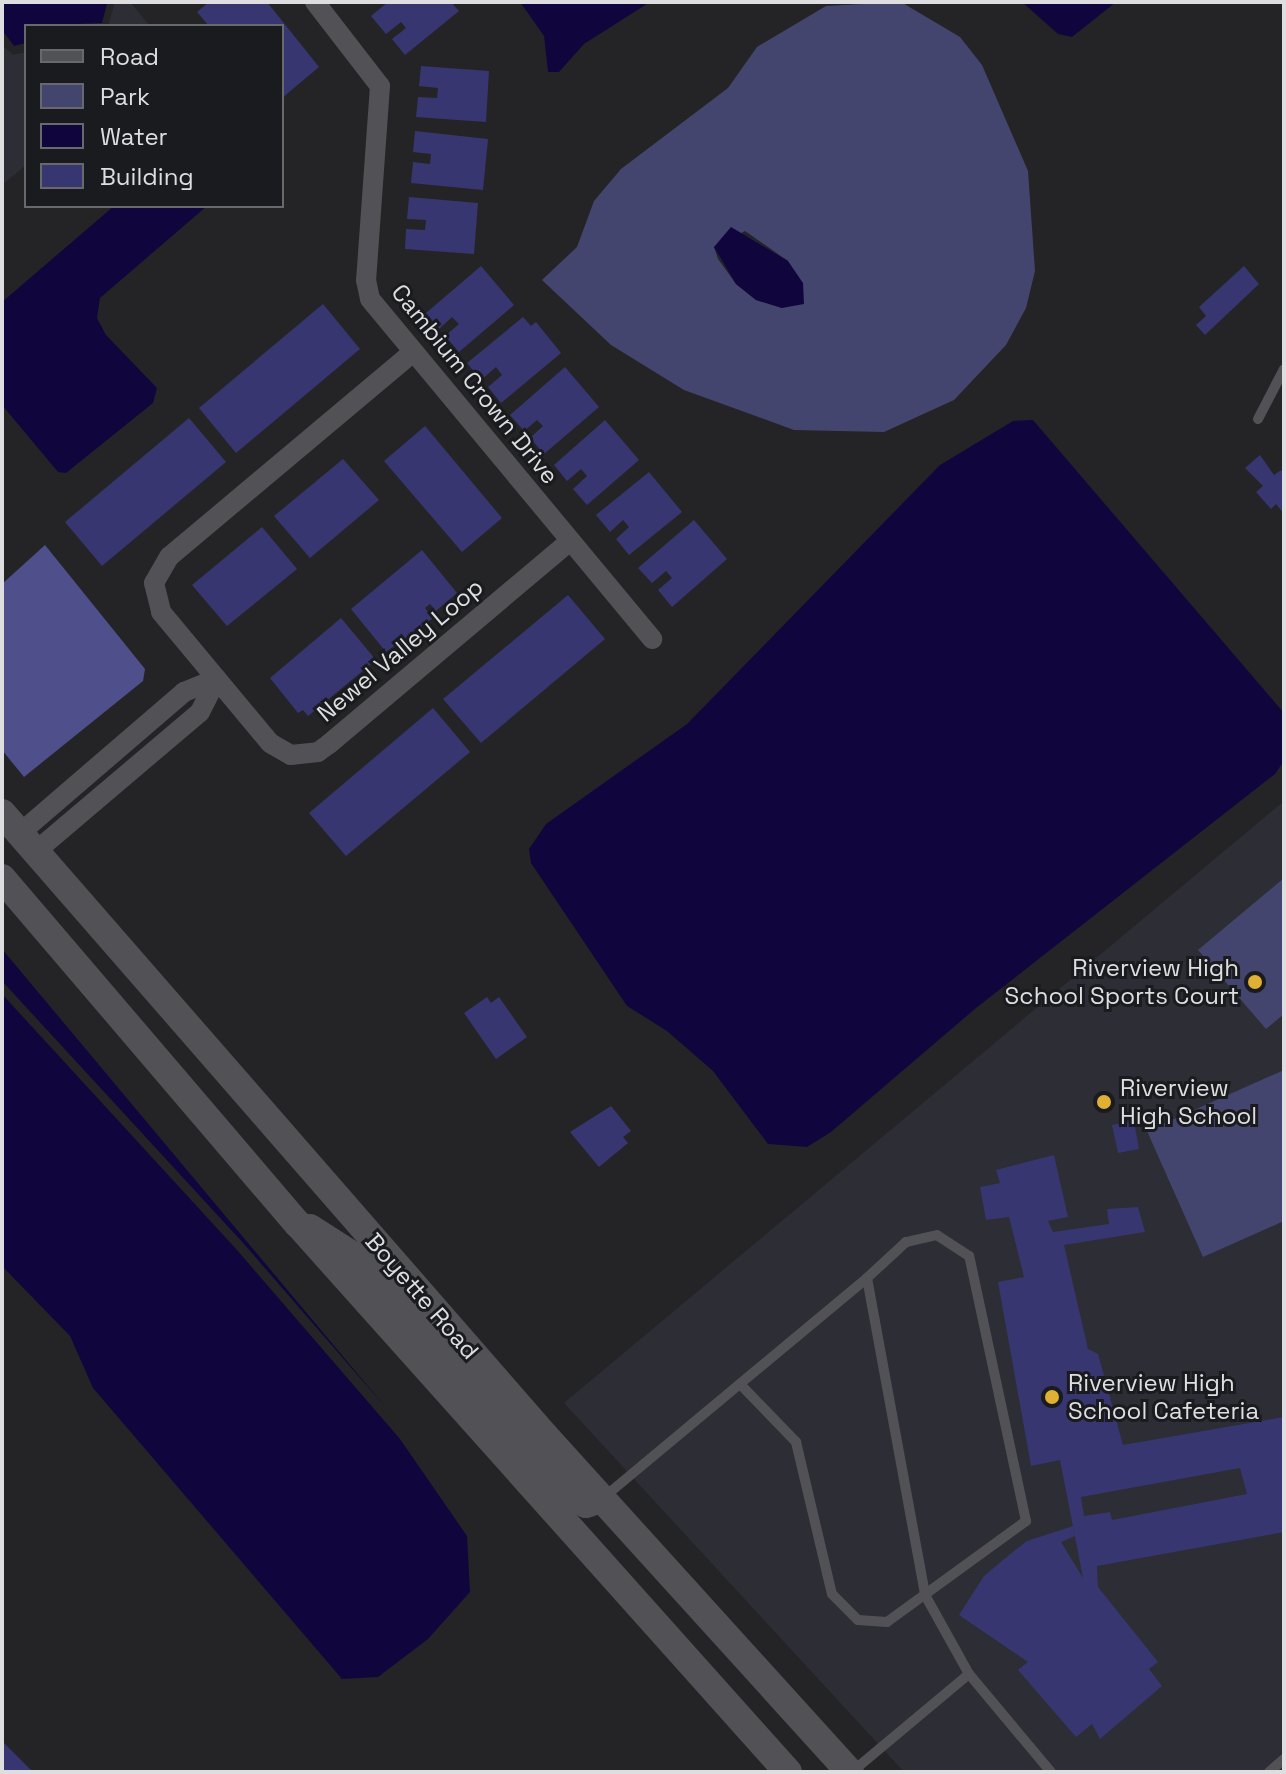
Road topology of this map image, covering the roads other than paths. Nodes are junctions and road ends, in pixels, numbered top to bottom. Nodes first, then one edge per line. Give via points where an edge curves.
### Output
1 (315, 2) edge
2 (412, 353) junction
3 (1284, 369) edge
4 (1258, 419) dead end
5 (570, 541) junction
6 (652, 639) dead end
7 (217, 679) junction
8 (18, 836) edge
9 (2, 878) edge
10 (298, 1224) junction
11 (867, 1278) junction
12 (740, 1384) junction
13 (601, 1499) junction
14 (925, 1595) junction
15 (969, 1674) junction
16 (1284, 1759) edge
17 (788, 1772) edge
18 (851, 1772) edge
19 (1051, 1772) edge
20 (1269, 1772) edge

1 - 2 street, Cambium Crown Drive via 380,86 367,290
2 - 5 street, Cambium Crown Drive
2 - 7 street, Newel Valley Loop via 159,570 154,583 161,612
3 - 4 lane
5 - 6 street, Cambium Crown Drive
5 - 7 street, Newel Valley Loop via 318,752 280,751
7 - 8 street via 184,692
8 - 13 main road, Boyette Road
9 - 10 main road, Boyette Road
10 - 13 main road via 321,1232 363,1262 571,1496 586,1504
10 - 17 main road, Boyette Road
11 - 12 lane
11 - 14 lane
11 - 14 lane via 906,1242 937,1235 969,1256 1026,1521
12 - 13 lane
12 - 14 lane via 796,1442 832,1594 858,1620 887,1622
13 - 18 main road, Boyette Road
14 - 15 lane
15 - 18 lane
15 - 19 lane
16 - 20 lane

